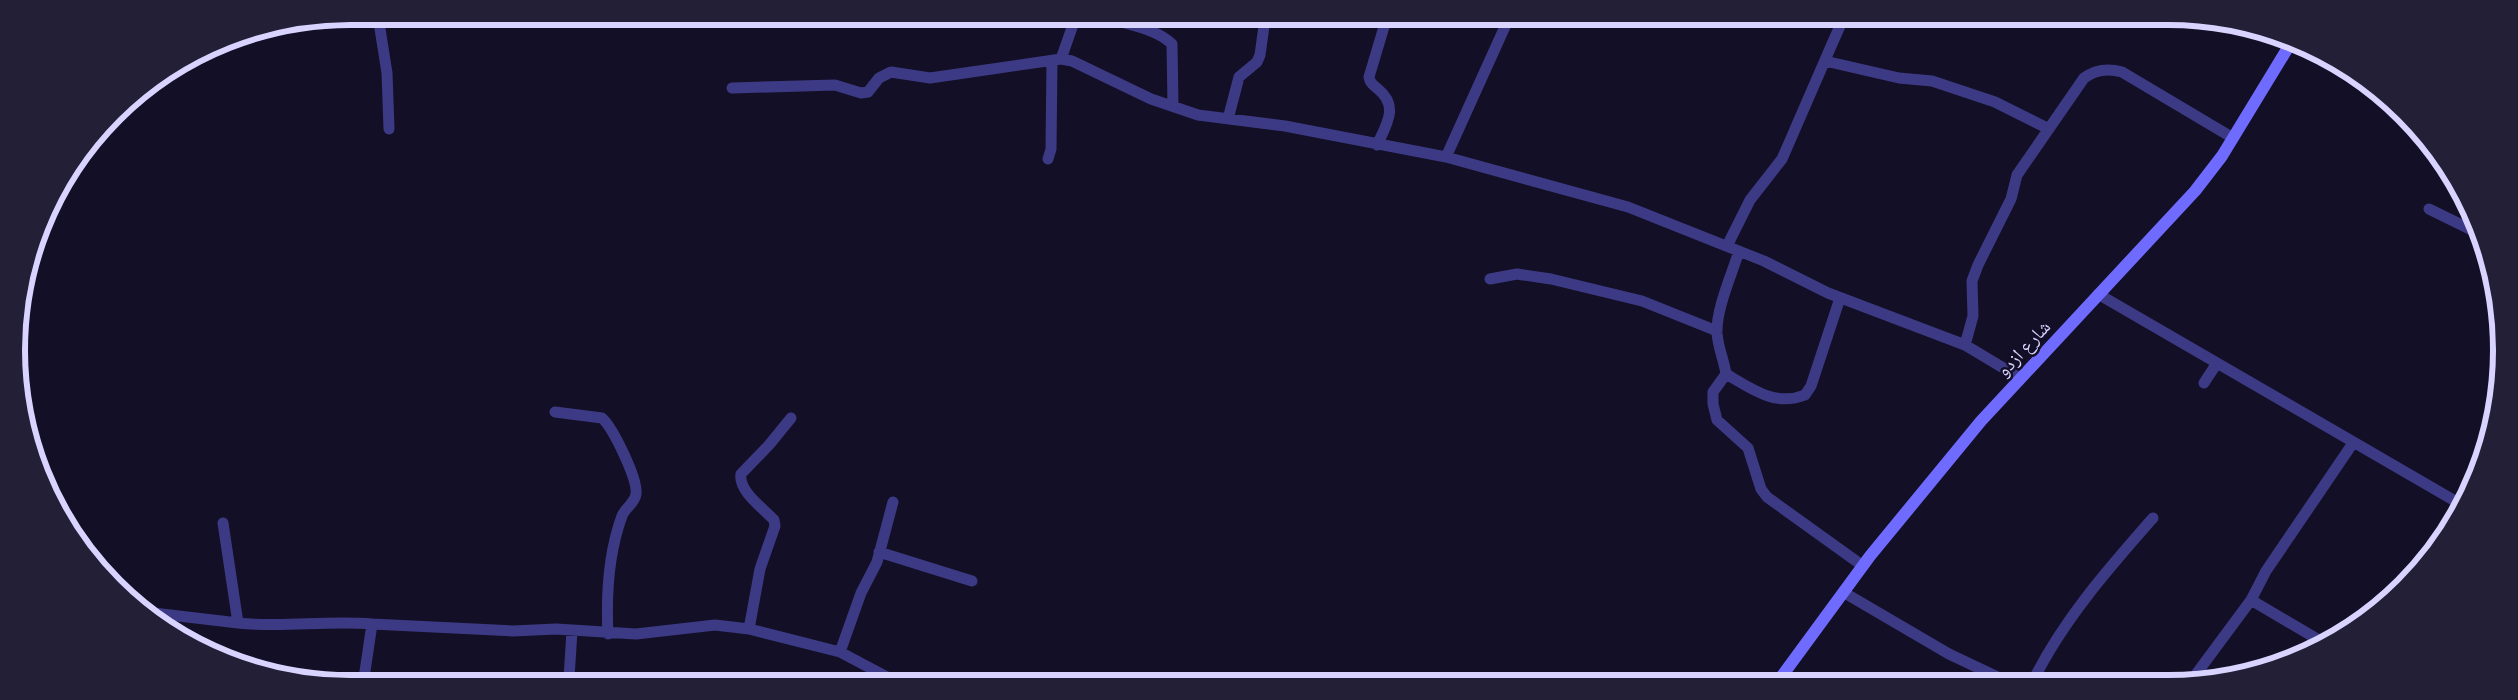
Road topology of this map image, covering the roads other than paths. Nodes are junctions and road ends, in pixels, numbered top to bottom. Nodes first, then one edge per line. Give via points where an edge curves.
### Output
1 (379, 25) edge
2 (1073, 25) edge
3 (1129, 25) edge
4 (1264, 25) edge
5 (1385, 25) edge
6 (1506, 25) edge
7 (1840, 25) edge
8 (2287, 48) edge
9 (1057, 60) junction
10 (1825, 61) junction
11 (732, 88) dead end
12 (1174, 106) junction
13 (1228, 119) junction
14 (389, 129) dead end
15 (2049, 129) junction
16 (2233, 138) junction
17 (1378, 144) junction
18 (1446, 158) junction
19 (1048, 159) dead end
20 (2429, 209) dead end
21 (2469, 229) edge
22 (1727, 246) junction
23 (1739, 251) junction
24 (1490, 280) dead end
25 (2098, 294) junction
26 (1840, 298) junction
27 (1717, 331) junction
28 (1965, 345) junction
29 (2217, 362) junction
30 (1726, 374) junction
31 (2020, 378) junction
32 (2204, 383) dead end
33 (555, 412) dead end
34 (790, 418) dead end
35 (2353, 444) junction
36 (2455, 501) edge
37 (892, 502) dead end
38 (2153, 518) dead end
39 (223, 523) dead end
40 (879, 552) junction
41 (1863, 566) junction
42 (972, 581) dead end
43 (1844, 592) junction
44 (2251, 600) junction
45 (160, 614) edge
46 (238, 623) junction
47 (372, 624) junction
48 (572, 630) junction
49 (749, 630) junction
50 (608, 634) junction
51 (2316, 639) edge
52 (840, 652) junction
53 (2197, 673) edge
54 (364, 675) edge
55 (569, 675) edge
56 (883, 675) edge
57 (1783, 675) edge
58 (1995, 675) edge
59 (2036, 675) edge

1 - 14 street via 387,73
2 - 9 street
3 - 12 street via 1158,35 1172,44
4 - 13 street via 1260,56 1239,77
5 - 17 street via 1369,77 1372,85 1388,97 1391,108
6 - 18 street
7 - 10 street
8 - 16 street, شارع ازدو
9 - 11 street via 930,78 891,72 879,78 868,92 861,93 836,85
9 - 12 street via 1094,70 1151,99
9 - 19 street
10 - 15 street via 1899,78 1932,81 1995,102
10 - 22 street via 1782,159 1750,200
12 - 13 street via 1198,115
13 - 17 street
15 - 16 street via 2084,78 2093,72 2112,69
15 - 28 street via 2017,175 2011,199 1978,265 1972,281 1974,316
16 - 25 street, شارع ازدو via 2194,191
17 - 18 street
18 - 22 street via 1628,207
20 - 21 street
22 - 23 street
23 - 26 street
23 - 27 street
24 - 27 street via 1516,274 1551,279 1642,301
25 - 29 street
25 - 31 street, شارع ازدو
26 - 28 street
26 - 30 street via 1811,386 1805,395 1781,400 1761,394
27 - 30 street
28 - 31 street
29 - 32 street
29 - 35 street
30 - 41 street via 1713,392 1717,420 1748,448 1761,489 1767,497
31 - 41 street, شارع ازدو via 1980,421
33 - 50 street via 602,418 614,434 636,486 634,501 622,515 613,547 606,590
34 - 49 street via 741,474 744,488 774,520 775,526 760,569
35 - 36 street
35 - 44 street via 2266,571
37 - 40 street
38 - 59 street via 2076,611 2047,652
39 - 46 street
40 - 42 street
40 - 52 street
41 - 43 street, شارع ازدو
43 - 57 street, شارع ازدو
43 - 58 street via 1949,654
44 - 51 street
44 - 53 street
45 - 46 street
46 - 47 street via 337,621
47 - 48 street via 513,631
47 - 54 street
48 - 50 street
48 - 55 street
49 - 50 street via 715,625
49 - 52 street
52 - 56 street

